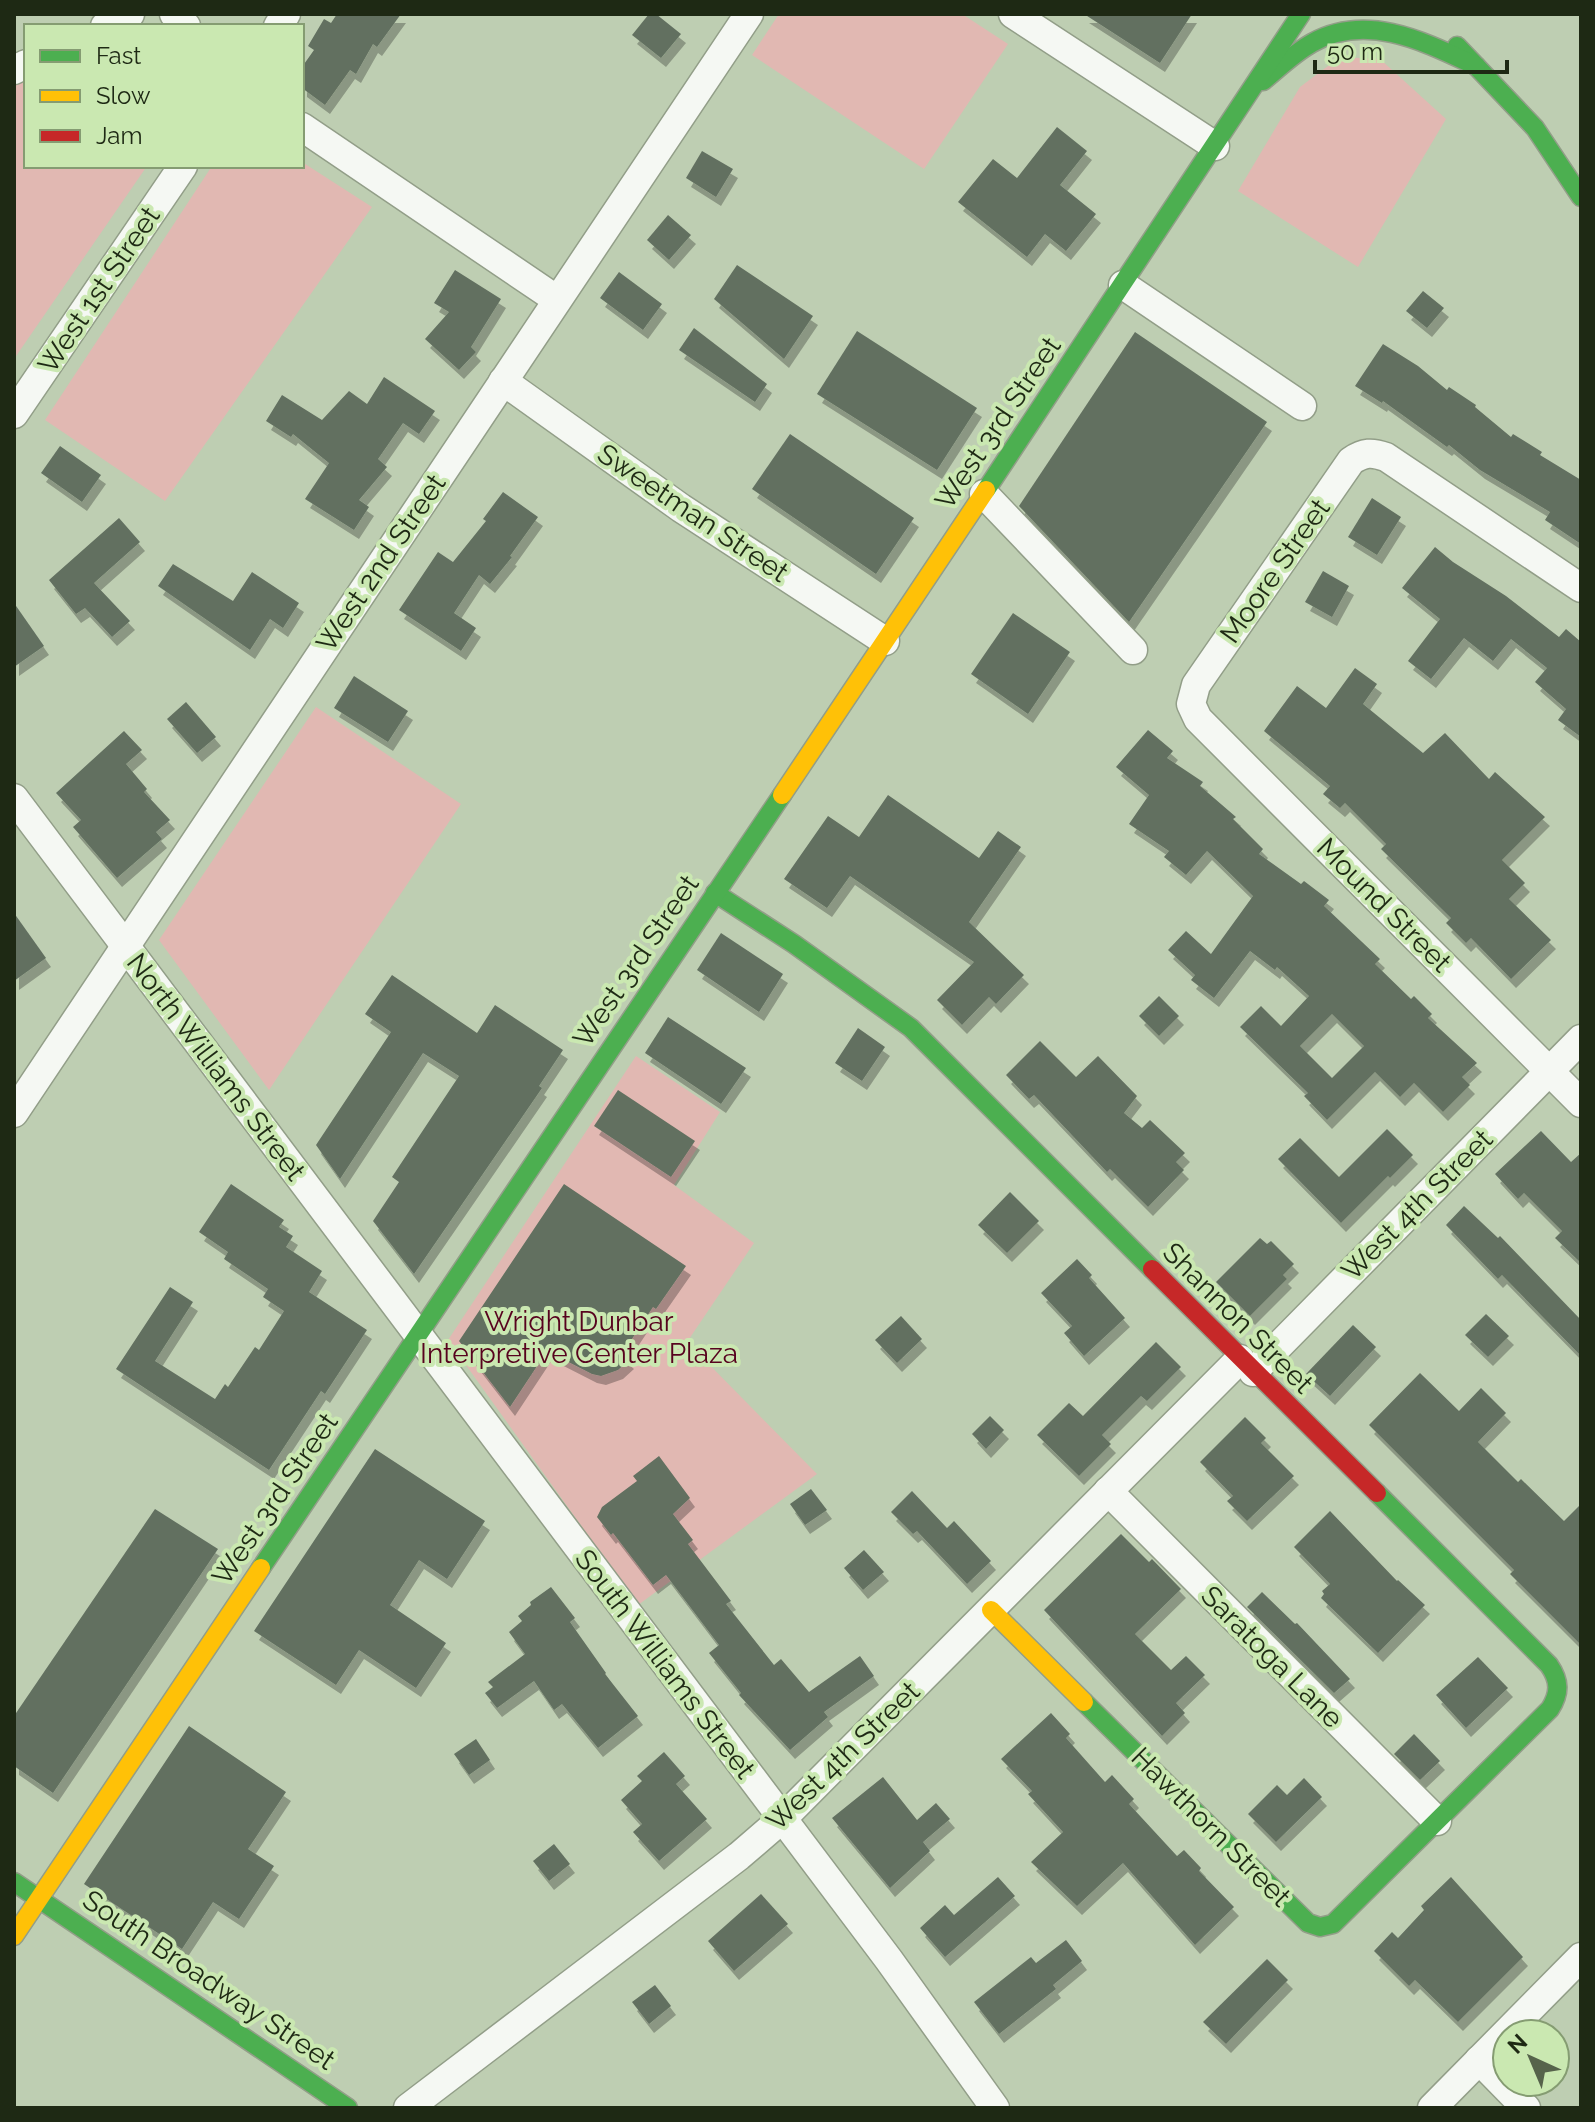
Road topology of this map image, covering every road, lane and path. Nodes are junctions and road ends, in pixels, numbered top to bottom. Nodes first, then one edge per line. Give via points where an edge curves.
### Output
1 (130, 14) edge
2 (749, 14) edge
3 (1013, 14) edge
4 (1301, 14) edge
5 (109, 24) edge
6 (1437, 25) dead end
7 (1476, 66) junction
8 (1253, 88) junction
9 (304, 128) edge
10 (1535, 128) junction
11 (1215, 146) junction
12 (1570, 151) dead end
13 (182, 168) edge
14 (1581, 197) edge
15 (1123, 285) junction
16 (556, 299) junction
17 (503, 381) junction
18 (1302, 406) dead end
19 (14, 414) edge
20 (984, 494) junction
21 (1581, 588) edge
22 (885, 641) junction
23 (1133, 650) dead end
24 (1191, 704) joint
25 (14, 798) edge
26 (715, 893) junction
27 (126, 946) junction
28 (1581, 1039) edge
29 (1550, 1071) junction
30 (1581, 1103) edge
31 (14, 1113) edge
32 (417, 1337) junction
33 (1246, 1366) junction
34 (1108, 1491) junction
35 (991, 1610) junction
36 (782, 1819) junction
37 (1437, 1821) junction
38 (14, 1882) edge
39 (39, 1899) junction
40 (14, 1936) edge
41 (1581, 1957) edge
42 (1479, 2060) junction
43 (348, 2108) edge
44 (408, 2108) edge
45 (995, 2108) edge
46 (1432, 2108) edge
47 (1526, 2108) edge

1 - 5 street
2 - 16 street, West 2nd Street
3 - 11 street
4 - 8 main road, West 3rd Street
6 - 7 main road
7 - 8 main road via 1420,40 1354,27 1314,41
7 - 10 main road
8 - 11 main road, West 3rd Street
9 - 16 street
10 - 12 main road
10 - 14 main road
11 - 15 main road, West 3rd Street
13 - 19 street, West 1st Street
15 - 18 street
15 - 20 main road, West 3rd Street
16 - 17 street, West 2nd Street
17 - 22 street, Sweetman Street via 681,508
17 - 27 street, West 2nd Street
20 - 22 main road, West 3rd Street
20 - 23 street
21 - 24 street, Moore Street via 1386,457 1360,454 1196,685
22 - 26 main road, West 3rd Street
24 - 29 street, Mound Street via 1198,719
25 - 27 street, North Williams Street
26 - 32 main road, West 3rd Street
26 - 33 main road, Shannon Street via 911,1028
27 - 31 street, West 2nd Street
27 - 32 street, North Williams Street
28 - 29 street, West 4th Street
29 - 30 street, Mound Street
29 - 33 street, West 4th Street
32 - 36 street, South Williams Street
32 - 39 main road, West 3rd Street
33 - 34 street, West 4th Street
33 - 37 main road, Shannon Street via 1556,1674 1559,1696 1550,1709
34 - 35 street, West 4th Street
34 - 37 street, Saratoga Lane
35 - 36 street, West 4th Street
35 - 37 main road, Hawthorn Street via 1308,1923 1333,1924
36 - 44 street, West 4th Street
36 - 45 street, South Williams Street
38 - 39 main road, South Broadway Street
39 - 40 main road, West 3rd Street
39 - 43 main road, South Broadway Street
41 - 42 street
42 - 46 street
42 - 47 street

